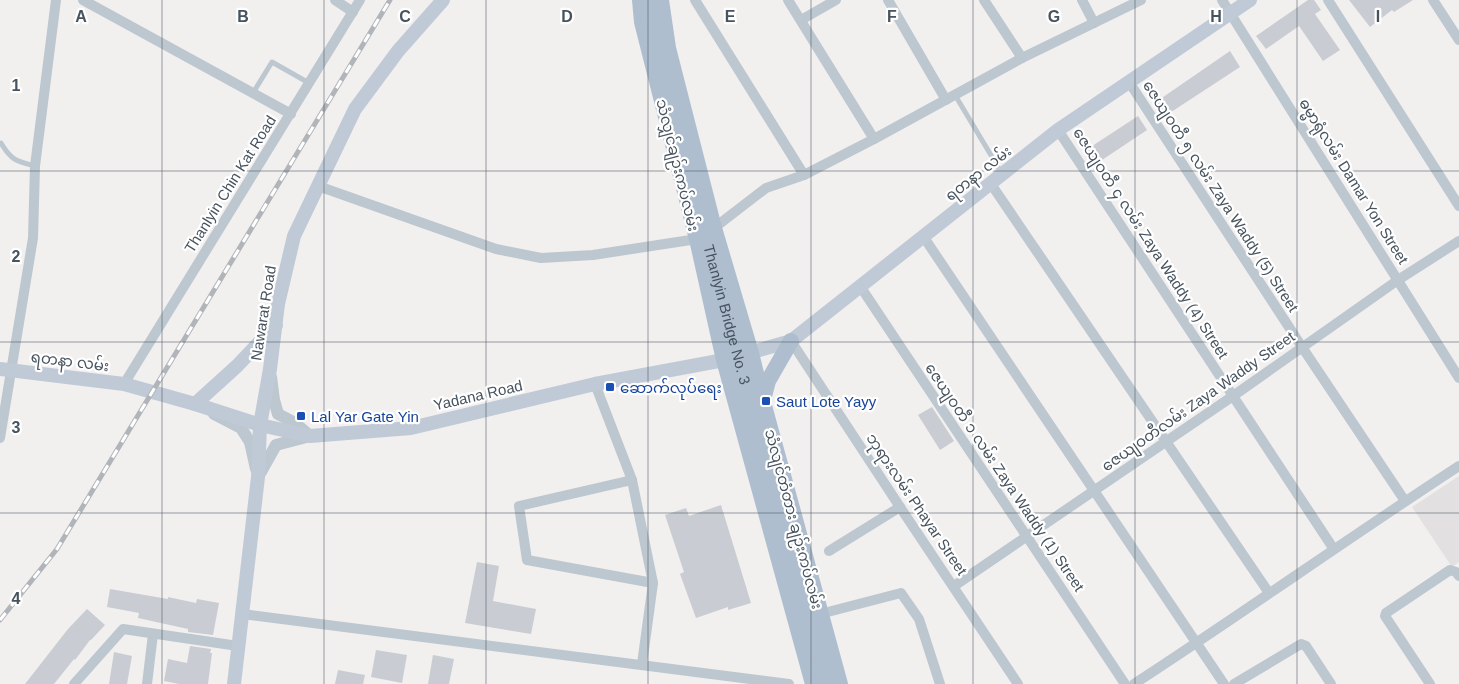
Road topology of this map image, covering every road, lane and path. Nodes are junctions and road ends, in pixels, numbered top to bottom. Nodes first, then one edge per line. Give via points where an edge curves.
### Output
1 (56, 0) edge
2 (83, 0) edge
3 (335, 0) edge
4 (360, 0) edge
5 (443, 0) edge
6 (640, 0) edge
7 (650, 0) edge
8 (661, 0) edge
9 (695, 0) edge
10 (788, 0) edge
11 (836, 0) edge
12 (888, 0) edge
13 (984, 0) edge
14 (1082, 0) edge
15 (1141, 0) edge
16 (1222, 0) edge
17 (1328, 0) edge
18 (1433, 0) edge
19 (1239, 5) edge
20 (353, 12) junction
21 (801, 20) junction
22 (1094, 23) junction
23 (1459, 40) edge
24 (1022, 58) junction
25 (1129, 82) junction
26 (310, 83) junction
27 (253, 93) junction
28 (956, 95) junction
29 (946, 100) junction
30 (290, 114) junction
31 (1058, 130) junction
32 (874, 139) junction
33 (1, 143) dead end
34 (36, 166) junction
35 (804, 175) junction
36 (1002, 175) junction
37 (991, 184) junction
38 (318, 186) junction
39 (1459, 206) edge
40 (714, 228) junction
41 (923, 236) junction
42 (697, 239) junction
43 (1459, 240) edge
44 (1398, 280) junction
45 (860, 286) junction
46 (276, 325) junction
47 (791, 341) junction
48 (1302, 348) junction
49 (751, 353) junction
50 (724, 360) junction
51 (270, 369) junction
52 (6, 370) edge
53 (1459, 378) edge
54 (124, 384) junction
55 (595, 384) junction
56 (1234, 396) junction
57 (763, 402) junction
58 (195, 404) junction
59 (260, 425) junction
60 (310, 436) junction
61 (0, 438) edge
62 (1166, 441) junction
63 (1459, 466) edge
64 (258, 477) junction
65 (632, 480) junction
66 (1095, 490) junction
67 (1405, 501) junction
68 (900, 507) junction
69 (1027, 537) junction
70 (1333, 548) junction
71 (829, 551) dead end
72 (1458, 574) edge
73 (810, 577) junction
74 (653, 583) junction
75 (784, 584) junction
76 (954, 586) junction
77 (1269, 593) junction
78 (242, 614) junction
79 (820, 614) junction
80 (153, 634) junction
81 (1197, 643) junction
82 (238, 646) junction
83 (642, 664) junction
84 (74, 684) edge
85 (147, 684) edge
86 (234, 684) edge
87 (789, 684) edge
88 (813, 684) edge
89 (826, 684) edge
90 (840, 684) edge
91 (940, 684) edge
92 (1018, 684) edge
93 (1125, 684) edge
94 (1134, 684) edge
95 (1224, 684) edge
96 (1234, 684) edge
97 (1331, 684) edge
98 (1430, 684) edge

1 - 34 street
2 - 27 street
3 - 20 street
4 - 20 street, Thanlyin Chin Kat Road
5 - 38 main road, Nawarat Road via 398,51 355,109
6 - 42 main road, သံလျှင်ချဉ်းကပ်လမ်း via 642,22
7 - 89 main road, Thanlyin Bridge No. 3, bridge via 660,64
8 - 40 main road, သံလျှင်ချဉ်းကပ်လမ်း via 668,48
9 - 35 street
10 - 21 street
11 - 21 street
12 - 29 street
13 - 24 street
14 - 22 street
15 - 22 street
16 - 19 street, ဓမ္မာရုံလမ်း Damar Yon Street
17 - 39 street
18 - 23 street
19 - 25 main road, ရတနာ လမ်း
19 - 44 street, ဓမ္မာရုံလမ်း Damar Yon Street
20 - 26 street, Thanlyin Chin Kat Road
21 - 32 street
22 - 24 street
24 - 28 street
25 - 31 main road, ရတနာ လမ်း
25 - 48 street, ဇေယျဝတီ ၅ လမ်း Zaya Waddy (5) Street
26 - 27 lane via 272,62
26 - 30 street, Thanlyin Chin Kat Road
27 - 30 street
28 - 29 street
28 - 36 lane
29 - 32 street
30 - 54 street, Thanlyin Chin Kat Road
31 - 36 main road, ရတနာ လမ်း
31 - 56 street, ဇေယျဝတီ ၄ လမ်း Zaya Waddy (4) Street
32 - 35 street
33 - 34 lane via 17,162
34 - 52 street via 33,238
35 - 40 street via 766,188
36 - 37 main road, ရတနာ လမ်း
37 - 41 main road, ရတနာ လမ်း
37 - 62 street
38 - 42 street via 496,249 541,258 593,255
38 - 46 main road, Nawarat Road via 294,236
40 - 42 street
40 - 49 main road, သံလျှင်ချဉ်းကပ်လမ်း
41 - 45 main road, ရတနာ လမ်း
41 - 66 street
42 - 50 main road, သံလျှင်ချဉ်းကပ်လမ်း
43 - 44 street, ဇေယျဝတီလမ်း Zaya Waddy Street
44 - 48 street, ဇေယျဝတီလမ်း Zaya Waddy Street
44 - 53 street, ဓမ္မာရုံလမ်း Damar Yon Street
45 - 47 main road, ရတနာ လမ်း
45 - 69 street, ဇေယျဝတီ ၁ လမ်း Zaya Waddy (1) Street
46 - 51 main road, Nawarat Road
46 - 58 main road
47 - 49 main road, ရတနာ လမ်း
47 - 57 main road via 768,381
47 - 68 street, ဘုရားလမ်း Phayar Street
48 - 56 street, ဇေယျဝတီလမ်း Zaya Waddy Street
48 - 67 street, ဇေယျဝတီ ၅ လမ်း Zaya Waddy (5) Street
49 - 50 main road, ရတနာ လမ်း
49 - 57 main road, သံလျင်တံတား ချဉ်းကပ်လမ်း
50 - 55 main road, Yadana Road
50 - 75 main road, သံလျင်တံတား ချဉ်းကပ်လမ်း
51 - 59 main road, Nawarat Road
51 - 60 street via 278,414 296,423
52 - 54 main road, ရတနာ လမ်း
52 - 61 street
54 - 58 main road, Yadana Road
55 - 60 main road, Yadana Road via 412,428
55 - 65 street
56 - 62 street, ဇေယျဝတီလမ်း Zaya Waddy Street
56 - 70 street, ဇေယျဝတီ ၄ လမ်း Zaya Waddy (4) Street
57 - 73 main road, သံလျင်တံတား ချဉ်းကပ်လမ်း
58 - 59 main road, Yadana Road
58 - 64 street via 241,428 250,442
59 - 60 main road, Yadana Road
59 - 64 main road, Nawarat Road
60 - 64 street via 276,445
62 - 66 street, ဇေယျဝတီလမ်း Zaya Waddy Street
62 - 77 street
63 - 67 street
64 - 78 main road, Nawarat Road
65 - 74 street
65 - 74 street via 519,506 527,560
66 - 69 street, ဇေယျဝတီလမ်း Zaya Waddy Street
66 - 81 street
67 - 70 street
68 - 71 street
68 - 76 street, ဘုရားလမ်း Phayar Street
69 - 76 street, ဇေယျဝတီလမ်း Zaya Waddy Street
69 - 93 street, ဇေယျဝတီ ၁ လမ်း Zaya Waddy (1) Street
70 - 77 street
72 - 98 street via 1450,570 1385,616
73 - 75 main road
73 - 79 main road, သံလျင်တံတား ချဉ်းကပ်လမ်း
74 - 83 street
75 - 88 main road, သံလျင်တံတား ချဉ်းကပ်လမ်း
76 - 92 street, ဘုရားလမ်း Phayar Street
77 - 81 street
78 - 82 main road, Nawarat Road
78 - 83 street
79 - 90 main road, သံလျင်တံတား ချဉ်းကပ်လမ်း
79 - 91 street via 901,593 919,619
80 - 82 street
80 - 84 street via 123,629
80 - 85 street
81 - 94 street
81 - 95 street
82 - 86 main road, Nawarat Road
83 - 87 street
96 - 97 street via 1301,644 1306,646

